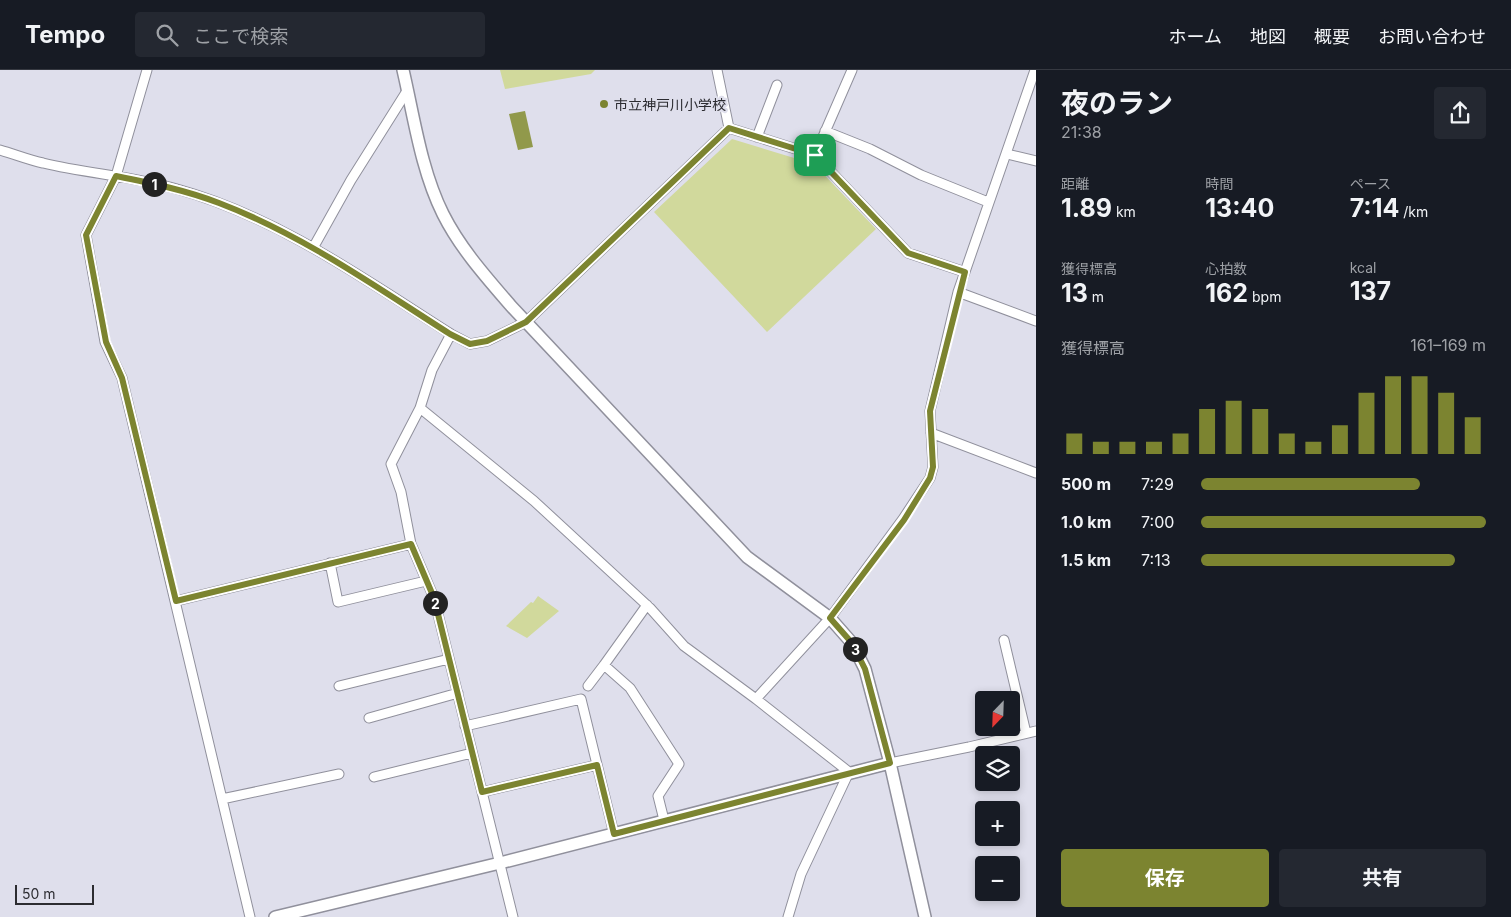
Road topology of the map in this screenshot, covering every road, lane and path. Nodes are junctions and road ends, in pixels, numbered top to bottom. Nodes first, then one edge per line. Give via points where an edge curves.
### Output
1 (148, 70) edge
2 (403, 70) edge
3 (717, 70) edge
4 (852, 70) edge
5 (1035, 70) edge
6 (777, 85) dead end
7 (407, 91) junction
8 (729, 128) junction
9 (825, 131) junction
10 (757, 137) junction
11 (0, 150) edge
12 (1007, 154) junction
13 (815, 155) junction
14 (1036, 161) edge
15 (116, 176) junction
16 (988, 202) junction
17 (313, 248) junction
18 (965, 272) junction
19 (958, 292) junction
20 (1035, 317) edge
21 (526, 322) junction
22 (450, 334) junction
23 (420, 408) junction
24 (931, 433) junction
25 (1036, 473) edge
26 (411, 544) junction
27 (330, 563) junction
28 (426, 581) junction
29 (176, 601) junction
30 (646, 605) junction
31 (830, 618) junction
32 (1004, 640) dead end
33 (449, 659) junction
34 (604, 665) junction
35 (339, 686) dead end
36 (588, 686) dead end
37 (458, 694) junction
38 (756, 699) junction
39 (369, 718) dead end
40 (466, 726) junction
41 (1036, 731) edge
42 (1026, 733) junction
43 (472, 753) junction
44 (890, 763) junction
45 (597, 765) junction
46 (849, 772) junction
47 (339, 774) dead end
48 (374, 777) dead end
49 (482, 792) junction
50 (222, 799) junction
51 (664, 820) junction
52 (614, 834) junction
53 (500, 864) junction
54 (250, 917) edge
55 (275, 917) edge
56 (513, 917) edge
57 (788, 917) edge
58 (925, 917) edge

1 - 15 street
2 - 7 street
3 - 8 street
4 - 9 street
5 - 12 street
6 - 10 street
7 - 17 street
7 - 21 street via 427,173 443,214 475,264
8 - 10 street
8 - 21 street
9 - 13 street
9 - 16 street
10 - 13 street
11 - 15 street via 44,163
12 - 14 street
12 - 16 street
13 - 18 street via 908,253
15 - 17 street via 177,189 220,204
15 - 29 street via 86,235 106,342 122,378
16 - 18 street
17 - 22 street
18 - 19 street
19 - 20 street
19 - 24 street via 930,411
21 - 22 street via 479,343 470,344
21 - 31 street via 747,557
22 - 23 street via 432,370
23 - 26 street via 391,464 401,492
23 - 30 street via 534,501
24 - 25 street
24 - 31 street via 933,467 930,478 904,520
26 - 27 street
26 - 28 street
27 - 28 street via 338,602
27 - 29 street
28 - 33 street via 434,598
29 - 50 street
30 - 34 street
30 - 38 street via 684,646
31 - 38 street
31 - 44 street via 852,643 865,669
32 - 42 street
33 - 35 street
33 - 37 street
34 - 36 street
34 - 51 street via 630,688 679,764 658,796
37 - 39 street
37 - 40 street
38 - 46 street
40 - 43 street
40 - 45 street via 581,699
41 - 42 street
42 - 44 street
43 - 48 street
43 - 49 street
44 - 46 street
44 - 58 street
45 - 49 street
45 - 52 street
46 - 51 street
46 - 57 street via 801,874
47 - 50 street
49 - 53 street
50 - 54 street
51 - 52 street
52 - 53 street
53 - 55 street
53 - 56 street

